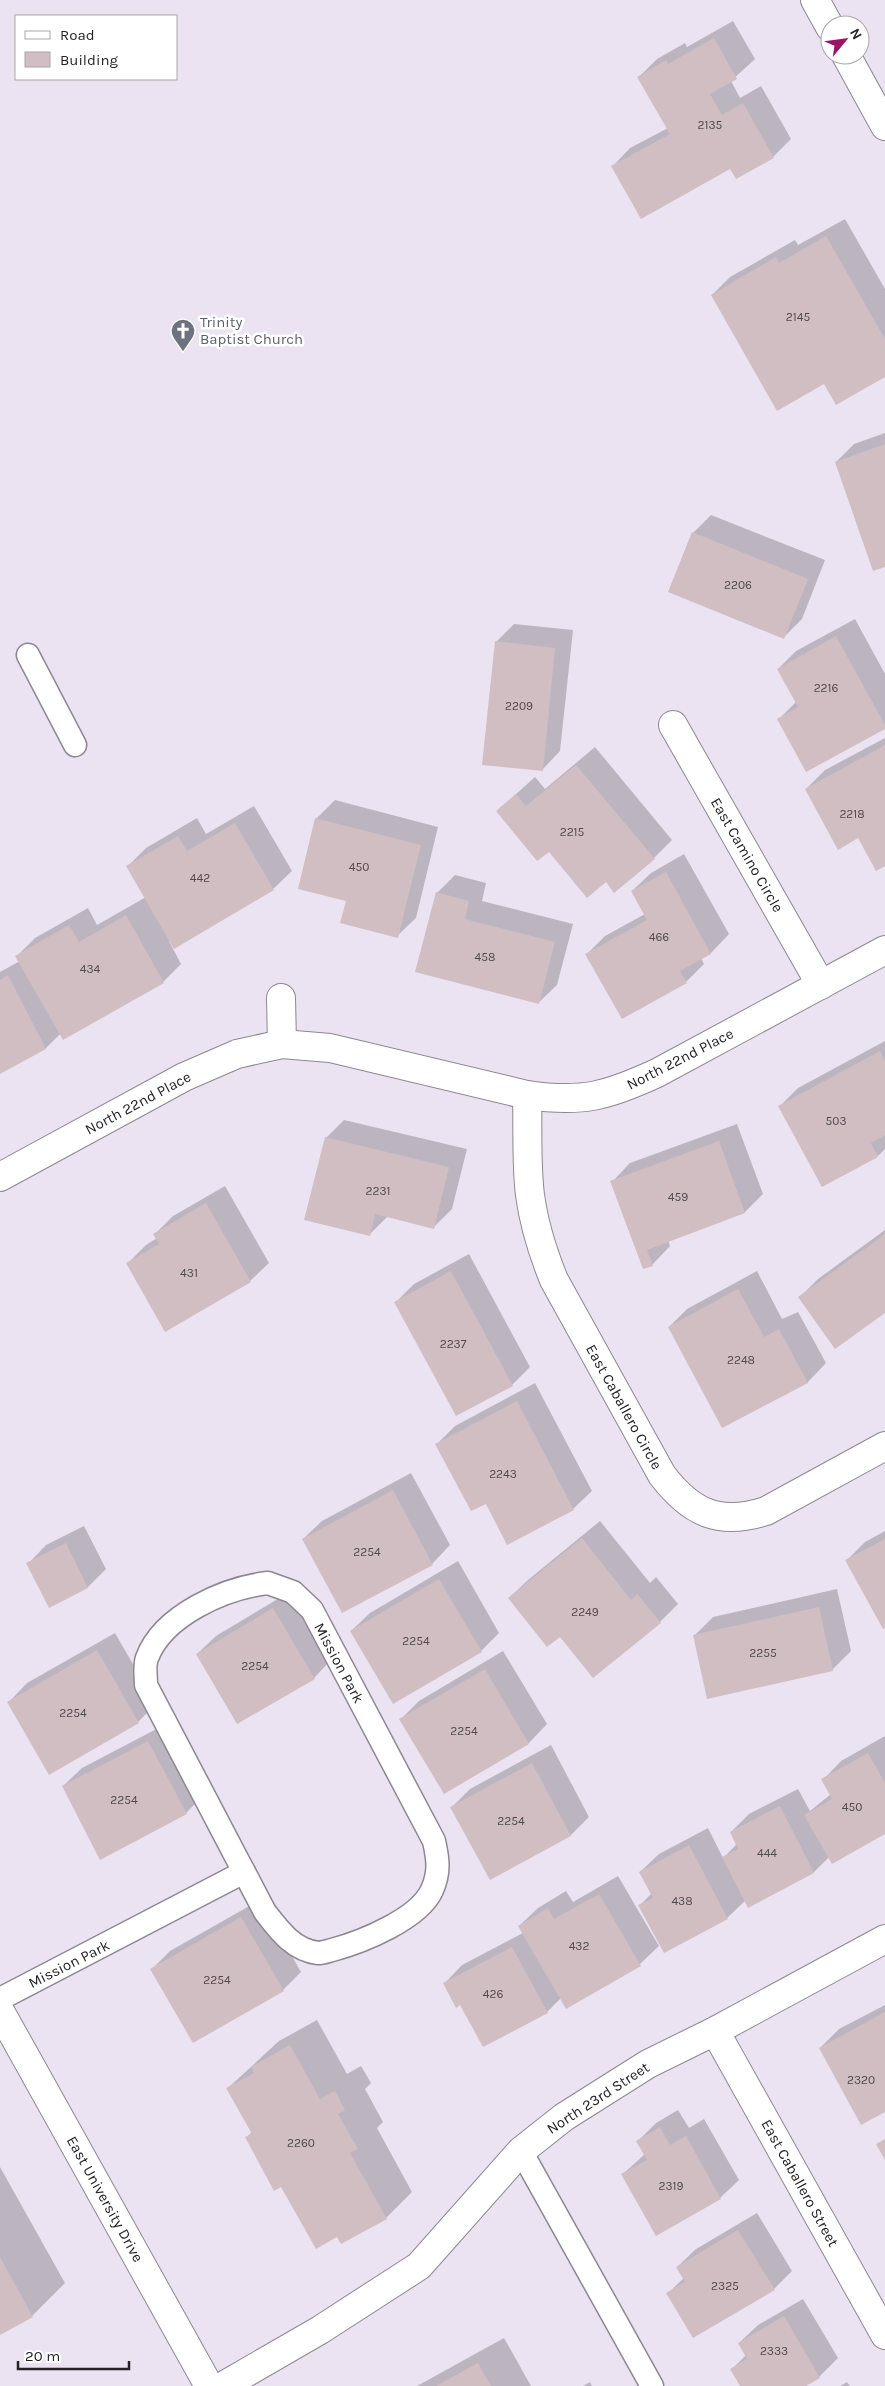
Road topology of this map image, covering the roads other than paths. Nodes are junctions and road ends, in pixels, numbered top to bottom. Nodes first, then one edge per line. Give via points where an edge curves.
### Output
1 (815, 0) edge
2 (823, 15) edge
3 (851, 65) edge
4 (885, 126) edge
5 (28, 655) dead end
6 (673, 725) dead end
7 (75, 745) dead end
8 (885, 950) edge
9 (821, 985) junction
10 (281, 998) dead end
11 (282, 1044) junction
12 (527, 1095) junction
13 (0, 1177) edge
14 (885, 1446) edge
15 (244, 1872) junction
16 (885, 1939) edge
17 (0, 2000) edge
18 (0, 2011) edge
19 (715, 2031) junction
20 (522, 2151) junction
21 (885, 2335) edge
22 (209, 2386) edge
23 (223, 2386) edge
24 (652, 2386) edge

1 - 2 street
3 - 4 street
5 - 7 lane
6 - 9 street, East Camino Circle
8 - 9 street, North 22nd Place
9 - 12 street, North 22nd Place via 626,1087 590,1097 560,1100
10 - 11 street
11 - 12 street, North 22nd Place via 330,1048
11 - 13 street, North 22nd Place via 237,1054 184,1077
12 - 14 street, East Caballero Circle via 530,1194 546,1259 568,1306 674,1491 690,1505 709,1514 728,1518 748,1517 766,1511
15 - 15 lane, Mission Park via 265,1912 290,1942 318,1953 350,1945 388,1928 422,1905 432,1890 439,1867 434,1842 312,1610 293,1592 268,1582 245,1585 172,1622 156,1640 146,1659 146,1685
15 - 17 lane, Mission Park
16 - 19 street, North 23rd Street
18 - 22 street, East University Drive
19 - 20 street, North 23rd Street via 640,2070 564,2117
19 - 21 street, East Caballero Street
20 - 23 street, North 23rd Street via 419,2266 320,2330
20 - 24 lane

